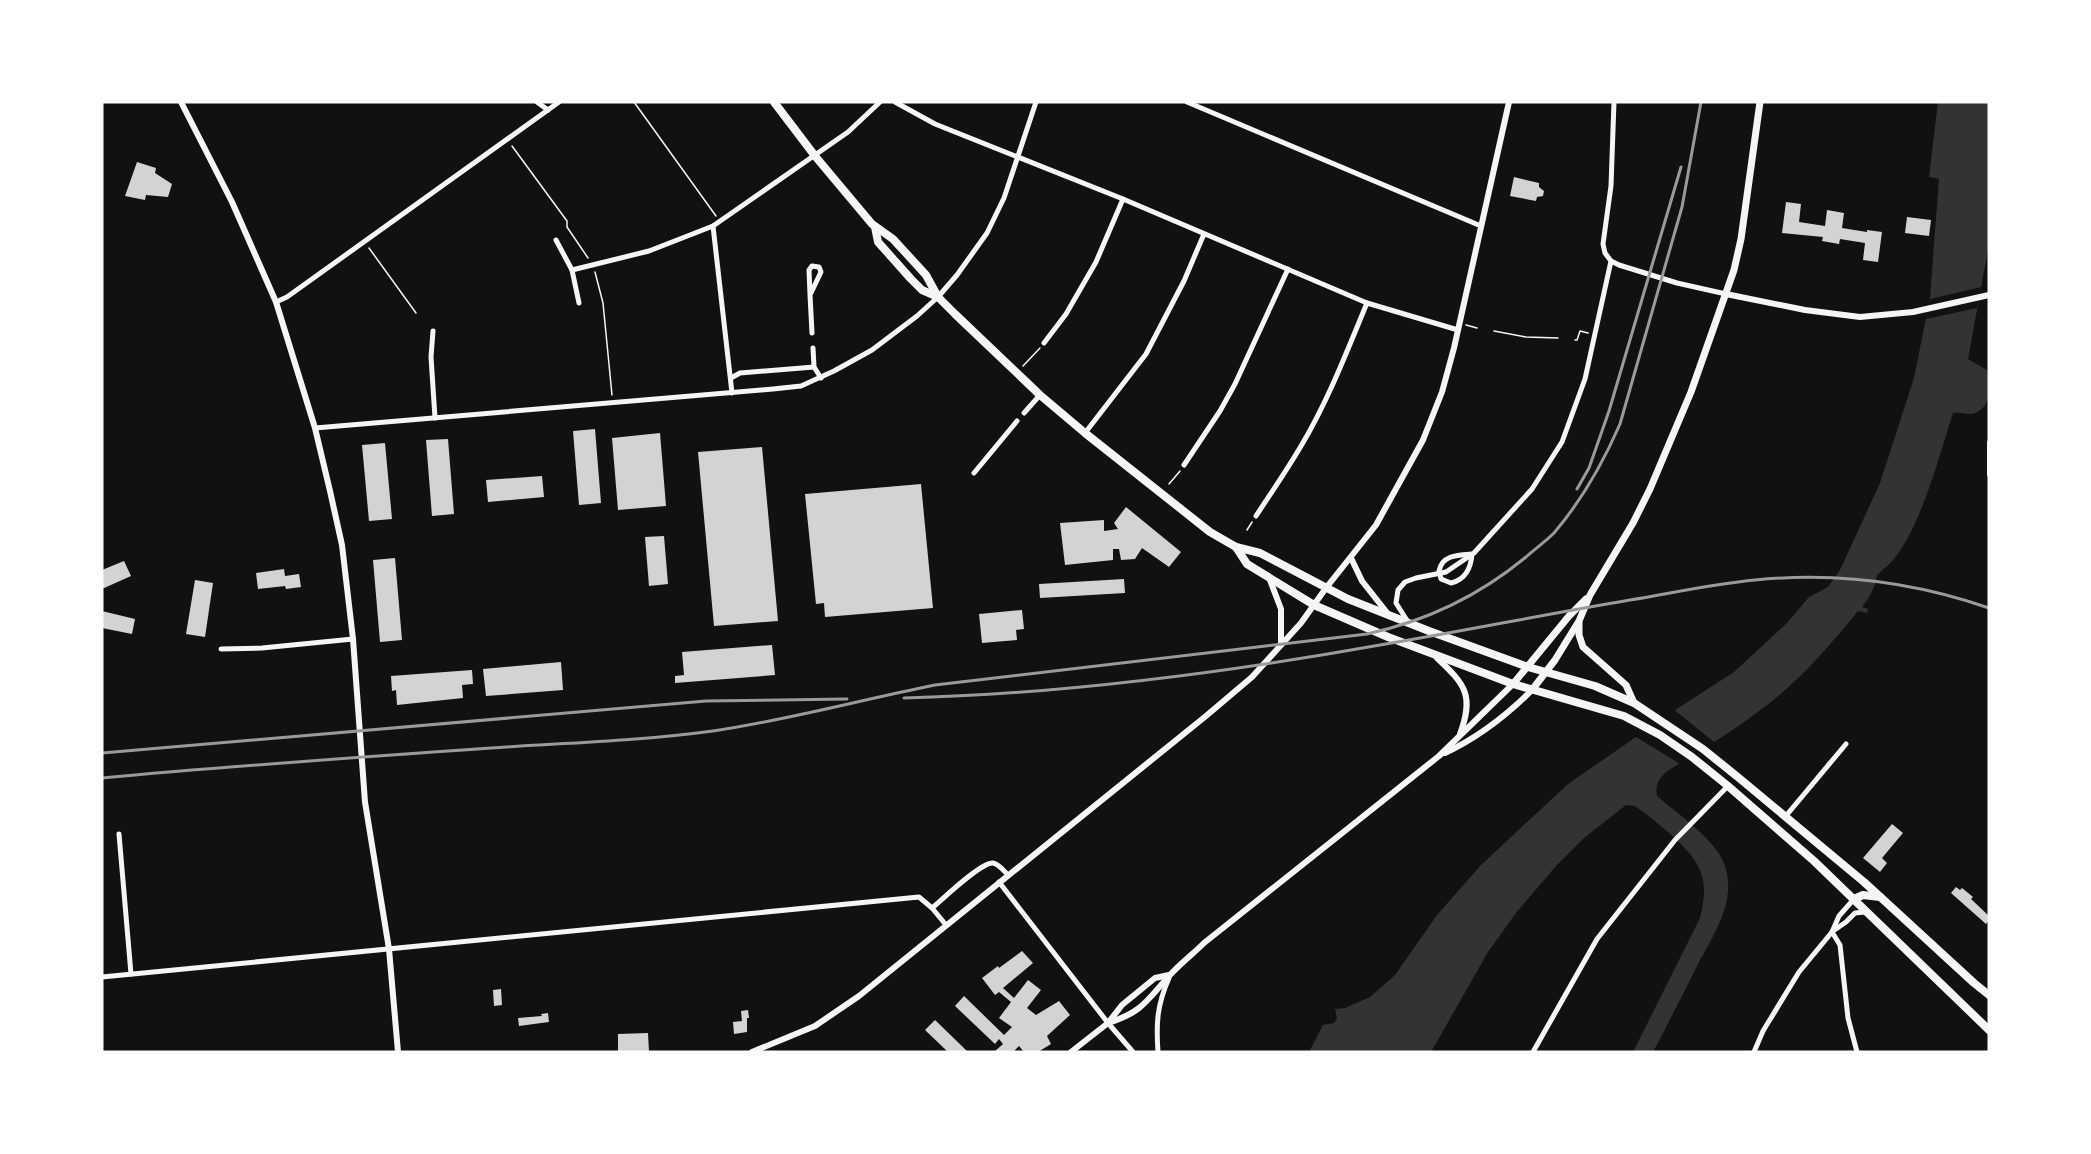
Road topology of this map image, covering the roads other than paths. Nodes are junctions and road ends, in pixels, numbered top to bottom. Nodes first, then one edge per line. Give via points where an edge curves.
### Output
1 (181, 102) edge
2 (537, 102) edge
3 (559, 102) edge
4 (774, 102) edge
5 (880, 102) edge
6 (895, 102) edge
7 (1036, 102) edge
8 (1187, 102) edge
9 (1509, 102) edge
10 (1614, 102) edge
11 (1760, 102) edge
12 (548, 110) junction
13 (815, 156) junction
14 (1018, 158) junction
15 (1123, 199) junction
16 (713, 226) junction
17 (1481, 226) junction
18 (875, 227) junction
19 (1204, 234) junction
20 (556, 240) dead end
21 (1611, 261) junction
22 (1288, 269) junction
23 (572, 270) junction
24 (1726, 294) junction
25 (810, 295) junction
26 (1989, 295) edge
27 (938, 297) junction
28 (276, 302) junction
29 (579, 303) dead end
30 (1367, 303) junction
31 (1459, 327) junction
32 (433, 331) dead end
33 (812, 333) dead end
34 (1044, 343) dead end
35 (813, 348) dead end
36 (814, 367) junction
37 (730, 378) junction
38 (821, 378) junction
39 (732, 393) junction
40 (1040, 395) junction
41 (1024, 414) dead end
42 (435, 418) junction
43 (1017, 422) dead end
44 (315, 428) junction
45 (1085, 433) junction
46 (1989, 442) edge
47 (1184, 465) road end
48 (974, 473) dead end
49 (1989, 475) edge
50 (1256, 516) dead end
51 (1236, 548) junction
52 (1472, 554) junction
53 (1352, 558) junction
54 (1439, 574) junction
55 (1270, 579) junction
56 (1326, 588) junction
57 (1590, 595) junction
58 (1314, 605) junction
59 (1388, 614) junction
60 (1579, 621) junction
61 (1409, 623) junction
62 (353, 639) junction
63 (1281, 644) junction
64 (221, 649) dead end
65 (1432, 653) junction
66 (1528, 666) junction
67 (1546, 672) junction
68 (1513, 684) junction
69 (1532, 690) junction
70 (1634, 703) junction
71 (1460, 736) junction
72 (1846, 744) dead end
73 (1439, 756) junction
74 (1728, 786) junction
75 (1785, 817) junction
76 (119, 834) dead end
77 (1008, 875) junction
78 (999, 882) junction
79 (1881, 897) junction
80 (1854, 899) junction
81 (932, 908) junction
82 (1870, 914) junction
83 (945, 925) junction
84 (1832, 932) junction
85 (389, 949) junction
86 (130, 974) junction
87 (1170, 975) junction
88 (102, 977) edge
89 (1989, 994) edge
90 (1108, 1023) junction
91 (1989, 1030) edge
92 (1076, 1051) edge
93 (398, 1052) edge
94 (752, 1052) edge
95 (1133, 1052) edge
96 (1158, 1052) edge
97 (1533, 1052) edge
98 (1754, 1052) edge
99 (1857, 1052) edge

1 - 28 street via 237,212
2 - 12 street
3 - 12 street
4 - 13 main road
5 - 13 street
6 - 14 street via 935,124
7 - 14 street
8 - 17 street
9 - 17 street
10 - 21 street via 1604,244
11 - 24 main road via 1741,239
12 - 28 street
13 - 16 street
13 - 18 main road
14 - 15 street
14 - 27 street via 987,233
15 - 19 street
15 - 34 street via 1096,262
16 - 23 street via 649,250
16 - 37 street
17 - 31 street
18 - 27 main road via 893,239 926,275
18 - 27 main road via 878,242 911,279 922,290
19 - 22 street
19 - 45 street via 1146,354
20 - 23 street
21 - 24 street via 1677,284
21 - 52 street via 1581,393 1562,442 1533,489
22 - 30 street
22 - 47 street via 1235,384
23 - 29 street
24 - 26 street via 1860,317 1906,313
24 - 57 main road via 1650,489
25 - 25 street via 821,272 816,265 808,270
25 - 33 street
27 - 38 street via 873,350
27 - 40 main road
28 - 44 street
30 - 31 street
30 - 50 street via 1302,445
31 - 53 street via 1442,392 1423,440 1376,525
32 - 42 street
35 - 36 street
36 - 37 street via 740,373
36 - 38 street
37 - 39 street
38 - 39 street via 801,386
39 - 42 street
40 - 41 street
40 - 45 main road
42 - 44 street
43 - 48 street
44 - 62 street via 342,545
45 - 51 main road
46 - 49 street
51 - 55 main road via 1247,564
51 - 56 main road via 1260,552
52 - 54 street
52 - 54 street via 1448,558 1440,565
52 - 54 street via 1470,567 1457,582 1445,582
53 - 56 street
53 - 59 street via 1362,581
54 - 61 street via 1410,580 1398,590 1396,603
55 - 58 main road
55 - 63 street via 1281,609
56 - 58 street
56 - 59 main road
57 - 60 main road
57 - 66 main road
58 - 63 street
58 - 65 main road
59 - 61 main road
60 - 67 main road
60 - 70 main road via 1583,647 1626,686
61 - 66 main road
62 - 64 street
62 - 85 street via 365,802
63 - 77 street via 1214,709
65 - 68 main road
65 - 71 street via 1454,673 1466,695 1467,714
66 - 67 main road
66 - 68 main road
67 - 69 main road
67 - 70 main road via 1595,686
68 - 69 main road
68 - 71 street
69 - 73 street via 1488,729
69 - 74 main road via 1644,725
70 - 75 main road via 1703,749
71 - 73 street
72 - 75 street
73 - 87 street via 1245,910
74 - 80 main road
74 - 97 street via 1675,840 1597,939
75 - 79 main road
76 - 86 street
77 - 78 street
77 - 81 street via 996,864 981,867
78 - 83 street
78 - 90 street
79 - 80 main road via 1863,895
79 - 89 main road
80 - 82 main road
80 - 84 street via 1839,916
81 - 83 street
81 - 85 street via 919,897
82 - 84 street via 1857,912
82 - 91 main road
83 - 94 street via 859,996 815,1026
84 - 98 street via 1778,1004
84 - 99 street via 1840,945 1848,1018
85 - 86 street
85 - 93 street
86 - 88 street
87 - 90 street via 1155,978 1122,1005
87 - 90 street via 1150,1000 1127,1018
87 - 96 street via 1158,1006
90 - 92 street
90 - 95 street

